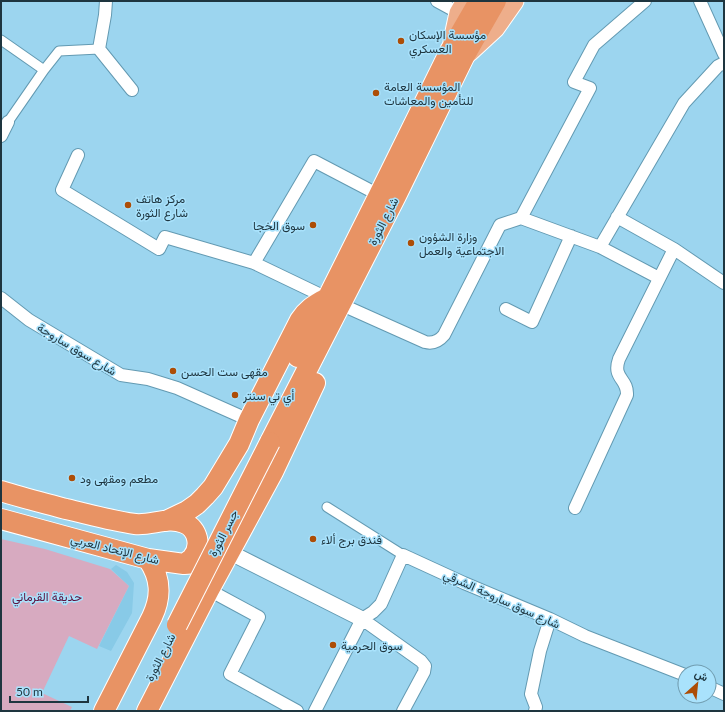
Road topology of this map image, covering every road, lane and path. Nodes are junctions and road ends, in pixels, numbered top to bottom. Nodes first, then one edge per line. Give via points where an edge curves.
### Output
1 (106, 1) edge
2 (437, 1) edge
3 (479, 1) edge
4 (496, 1) edge
5 (514, 1) edge
6 (645, 1) edge
7 (700, 1) edge
8 (463, 7) edge
9 (1, 40) edge
10 (99, 49) junction
11 (457, 54) junction
12 (724, 54) edge
13 (724, 63) edge
14 (44, 70) junction
15 (132, 90) dead end
16 (8, 122) joint
17 (1, 136) edge
18 (78, 155) dead end
19 (379, 195) junction
20 (617, 217) junction
21 (521, 218) junction
22 (571, 236) junction
23 (600, 246) junction
24 (674, 249) junction
25 (254, 263) junction
26 (659, 278) junction
27 (724, 283) edge
28 (1, 298) edge
29 (334, 305) junction
30 (506, 309) dead end
31 (259, 432) junction
32 (238, 444) junction
33 (278, 460) junction
34 (213, 487) junction
35 (1, 491) edge
36 (255, 505) junction
37 (327, 507) dead end
38 (575, 508) dead end
39 (1, 519) edge
40 (166, 521) junction
41 (229, 552) junction
42 (402, 555) junction
43 (148, 559) junction
44 (184, 564) junction
45 (209, 590) junction
46 (172, 618) junction
47 (362, 619) junction
48 (550, 619) junction
49 (677, 672) edge
50 (104, 711) edge
51 (117, 711) edge
52 (133, 711) edge
53 (147, 711) edge
54 (297, 711) edge
55 (315, 711) edge
56 (403, 711) edge
57 (535, 711) edge

1 - 10 street
2 - 8 street
3 - 11 highway, شارع الثورة
4 - 11 highway, شارع الثورة
5 - 11 main road via 495,28
6 - 21 street via 594,45 574,82 590,88
7 - 12 street
8 - 11 main road
9 - 14 street
10 - 14 street via 59,51
10 - 15 street
11 - 19 highway, شارع الثورة
11 - 29 highway, شارع الثورة via 396,196
13 - 20 street via 718,66 684,103
14 - 16 street
16 - 17 street
18 - 25 street via 62,190 159,249 165,237
19 - 25 street via 314,161
19 - 29 highway, شارع الثورة
20 - 23 street
20 - 24 street
21 - 22 street
21 - 29 street via 500,225 438,341 425,342
22 - 23 street
22 - 30 street via 532,322
23 - 26 street
24 - 26 street
24 - 27 street
25 - 29 street
26 - 38 street via 617,364 618,374 627,388 627,395
28 - 31 street, شارع سوق ساروجة via 29,320 121,375 148,379 177,388
29 - 31 highway, شارع الثورة
29 - 31 highway via 310,308 304,313
29 - 33 highway via 336,326 327,356
31 - 32 highway
31 - 46 highway, جسر الثورة, bridge
32 - 33 highway via 246,456 258,463 272,463
32 - 34 highway
33 - 36 highway
34 - 36 highway via 237,489
34 - 40 highway via 197,504
35 - 40 highway via 136,524
36 - 41 highway
37 - 42 street, شارع سوق ساروجة الشرقي
39 - 43 highway, شارع الإتحاد العربي
40 - 44 highway via 184,523 191,527 196,535 196,552
41 - 44 highway, شارع الإتحاد العربي via 219,558
41 - 45 highway
41 - 47 street
42 - 47 street via 380,604
42 - 48 street, شارع سوق ساروجة الشرقي
43 - 44 highway, شارع الإتحاد العربي
43 - 46 highway
45 - 46 highway
45 - 54 street via 259,616 230,674
46 - 50 highway via 152,617
46 - 51 highway, شارع الثورة
46 - 52 highway, شارع الثورة
46 - 53 highway
47 - 55 street
47 - 56 street via 425,666
48 - 49 street, شارع سوق ساروجة الشرقي via 585,636
48 - 57 street via 531,694

